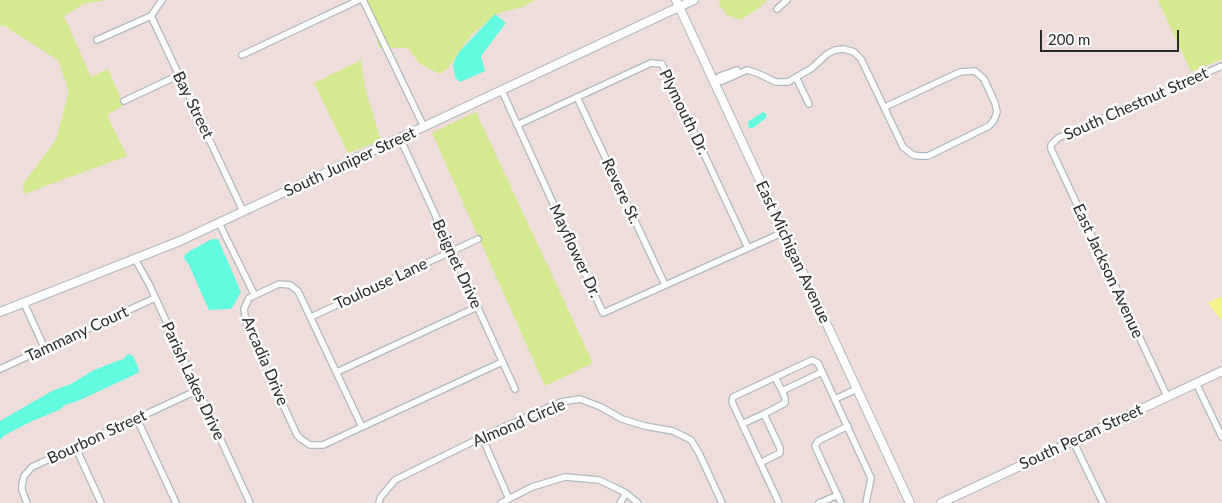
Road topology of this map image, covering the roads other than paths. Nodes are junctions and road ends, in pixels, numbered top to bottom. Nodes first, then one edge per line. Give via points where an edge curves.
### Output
1 (162, 0) edge
2 (361, 0) edge
3 (694, 0) edge
4 (787, 0) edge
5 (677, 4) edge
6 (777, 9) dead end
7 (150, 16) junction
8 (97, 40) dead end
9 (242, 55) dead end
10 (1222, 66) edge
11 (179, 75) junction
12 (796, 77) junction
13 (714, 82) junction
14 (502, 91) junction
15 (577, 97) junction
16 (124, 101) dead end
17 (809, 104) dead end
18 (885, 107) junction
19 (517, 125) junction
20 (424, 127) junction
21 (400, 138) junction
22 (1051, 144) joint
23 (244, 211) junction
24 (219, 223) junction
25 (784, 232) junction
26 (478, 239) dead end
27 (748, 248) junction
28 (451, 252) junction
29 (135, 260) junction
30 (665, 285) junction
31 (254, 294) junction
32 (154, 298) junction
33 (24, 303) junction
34 (477, 307) junction
35 (0, 312) edge
36 (311, 317) junction
37 (45, 349) junction
38 (502, 362) junction
39 (0, 370) edge
40 (1222, 371) edge
41 (337, 372) junction
42 (822, 372) junction
43 (775, 377) junction
44 (1196, 383) junction
45 (515, 389) dead end
46 (857, 389) junction
47 (198, 390) junction
48 (782, 391) junction
49 (1167, 396) junction
50 (835, 399) junction
51 (764, 414) junction
52 (137, 419) junction
53 (742, 424) junction
54 (848, 426) junction
55 (362, 427) junction
56 (482, 437) junction
57 (1222, 437) edge
58 (1073, 441) junction
59 (76, 448) junction
60 (760, 463) junction
61 (626, 492) junction
62 (838, 495) junction
63 (509, 499) junction
64 (28, 503) edge
65 (101, 503) edge
66 (176, 503) edge
67 (250, 503) edge
68 (379, 503) edge
69 (501, 503) edge
70 (620, 503) edge
71 (638, 503) edge
72 (722, 503) edge
73 (779, 503) edge
74 (819, 503) edge
75 (841, 503) edge
76 (866, 503) edge
77 (910, 503) edge
78 (941, 503) edge
79 (1102, 503) edge

1 - 7 street
2 - 9 street
2 - 20 street
3 - 5 street, South Juniper Street
4 - 6 street
5 - 13 street, East Michigan Avenue
5 - 14 street, South Juniper Street
7 - 8 street
7 - 11 street, Bay Street
10 - 22 street, South Chestnut Street via 1058,138
11 - 16 street
11 - 23 street, Bay Street
12 - 13 street via 788,82 776,82 747,70
12 - 17 street
12 - 18 street via 835,50 854,52 861,59
13 - 25 street, East Michigan Avenue
14 - 19 street, Mayflower Dr.
14 - 20 street, South Juniper Street
15 - 19 street, Plymouth Dr.
15 - 27 street, Plymouth Dr. via 651,63 662,64
15 - 30 street, Revere St.
18 - 18 street via 903,147 920,156 928,156 989,126 997,112 984,79 975,71 960,72
19 - 30 street, Mayflower Dr. via 603,313
20 - 21 street, South Juniper Street
21 - 23 street, South Juniper Street
21 - 28 street, Beignet Drive
22 - 49 street, East Jackson Avenue
23 - 24 street, South Juniper Street
24 - 29 street, South Juniper Street
24 - 31 street
25 - 27 street, Mayflower Dr.
25 - 46 street, East Michigan Avenue
26 - 28 street, Toulouse Lane
27 - 30 street, Mayflower Dr.
28 - 34 street, Beignet Drive
28 - 36 street, Toulouse Lane
29 - 32 street, Parish Lakes Drive
29 - 33 street, South Juniper Street
31 - 36 street, Arcadia Drive via 273,285 290,285 301,294
31 - 55 street, Arcadia Drive via 244,309 246,323 301,439 310,445 323,445
32 - 37 street, Tammany Court
32 - 47 street, Parish Lakes Drive
33 - 35 street, South Juniper Street
33 - 37 street
34 - 38 street, Beignet Drive
34 - 41 street
36 - 41 street, Arcadia Drive
37 - 39 street, Tammany Court
38 - 45 street, Beignet Drive
38 - 55 street, Arcadia Drive
40 - 44 street, South Pecan Street
41 - 55 street, Arcadia Drive
42 - 43 street via 818,363 812,360
42 - 48 street
42 - 50 street
43 - 48 street
43 - 53 street via 733,397 732,402
44 - 49 street, South Pecan Street
44 - 57 street
46 - 50 street
46 - 77 street, East Michigan Avenue
47 - 52 street, Bourbon Street
47 - 67 street, Parish Lakes Drive
48 - 51 street via 785,403
49 - 58 street, South Pecan Street
50 - 54 street
51 - 53 street
51 - 60 street via 780,454
52 - 59 street, Bourbon Street
52 - 66 street
53 - 60 street
54 - 62 street via 818,441 815,446
54 - 76 street via 871,478
56 - 63 street
56 - 68 street, Almond Circle via 395,480
56 - 72 street, Almond Circle via 561,402 580,399 622,419 673,431 690,440 700,454
58 - 78 street, South Pecan Street
58 - 79 street
59 - 64 street, Bourbon Street via 26,472 22,490
59 - 65 street
60 - 73 street
61 - 63 street via 599,480 564,478 532,487
61 - 70 street
61 - 71 street
62 - 74 street
62 - 75 street
63 - 69 street

